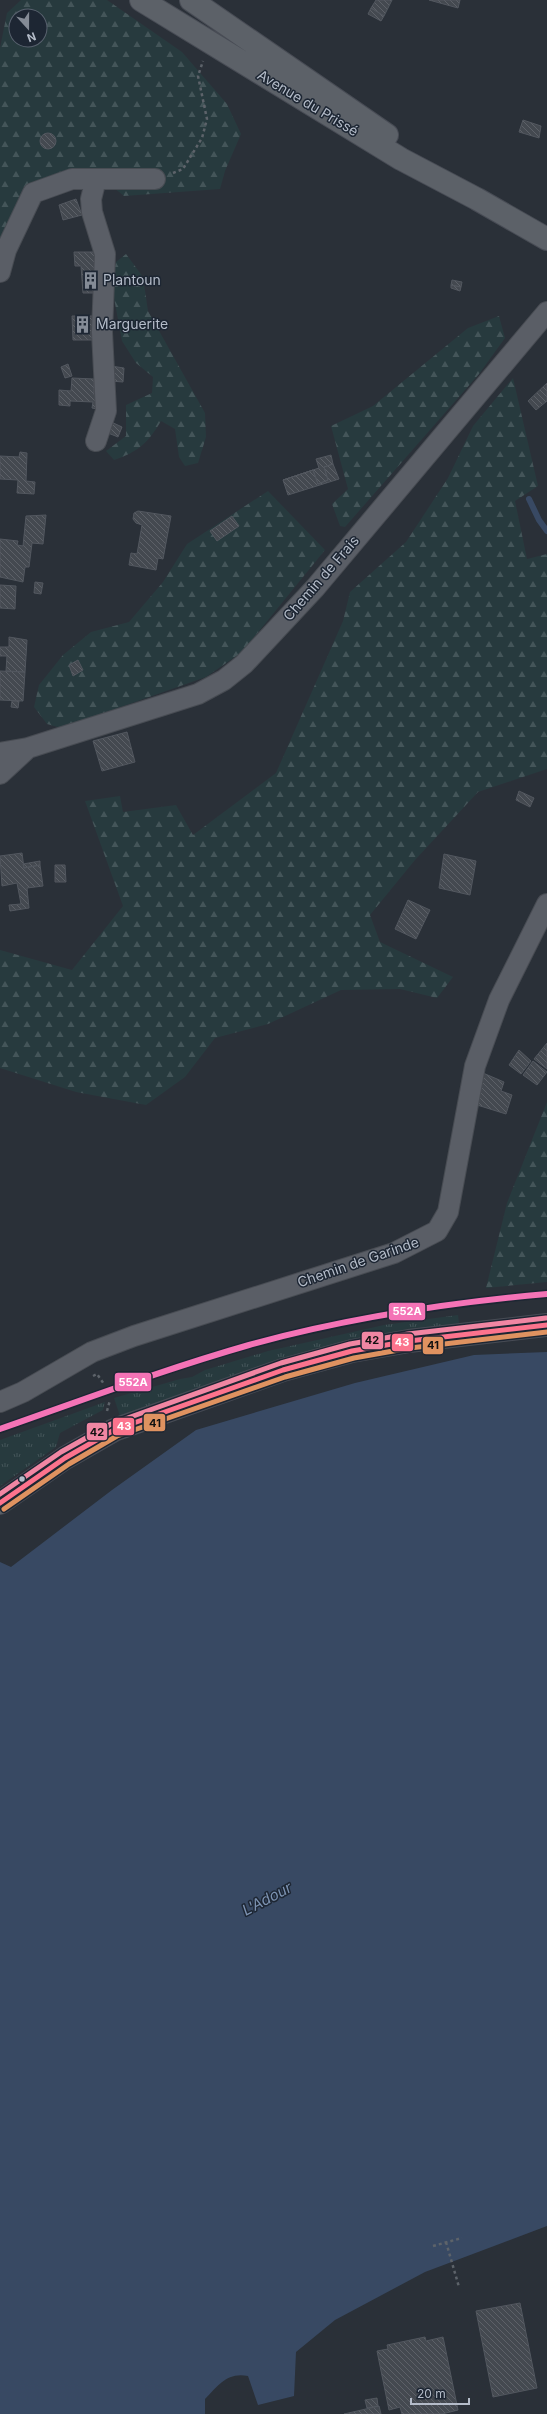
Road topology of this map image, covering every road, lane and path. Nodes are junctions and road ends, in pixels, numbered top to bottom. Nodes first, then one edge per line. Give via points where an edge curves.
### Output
1 (141, 0) edge
2 (191, 0) edge
3 (204, 55) dead end
4 (96, 179) junction
5 (155, 179) joint
6 (478, 199) junction
7 (547, 239) edge
8 (0, 272) edge
9 (547, 312) edge
10 (96, 441) dead end
11 (28, 748) junction
12 (0, 753) edge
13 (0, 774) edge
14 (547, 904) edge
15 (547, 1324) edge
16 (0, 1402) edge
17 (0, 1503) edge
18 (462, 2238) dead end
19 (446, 2242) junction
20 (433, 2246) dead end
21 (460, 2287) dead end

1 - 6 main road, Avenue du Prissé via 401,159
2 - 6 main road, Avenue du Prissé
3 - 5 path via 198,76 207,119 202,138 183,169
4 - 5 street
4 - 8 street via 72,179 33,193 6,250
4 - 10 street via 91,199 92,212 105,254 102,332 106,411
6 - 7 main road, Avenue du Prissé
9 - 11 street, Chemin de Frais via 315,588 234,672 198,694
11 - 12 street, Chemin de Frais
11 - 13 street, Chemin de Frais
14 - 16 street, Chemin de Garinde via 498,1000 475,1066 448,1212 437,1232 394,1253 134,1336 92,1352 23,1392
15 - 17 main road via 409,1341 352,1351 283,1370 114,1430 65,1458
18 - 19 path
19 - 20 path
19 - 21 path

